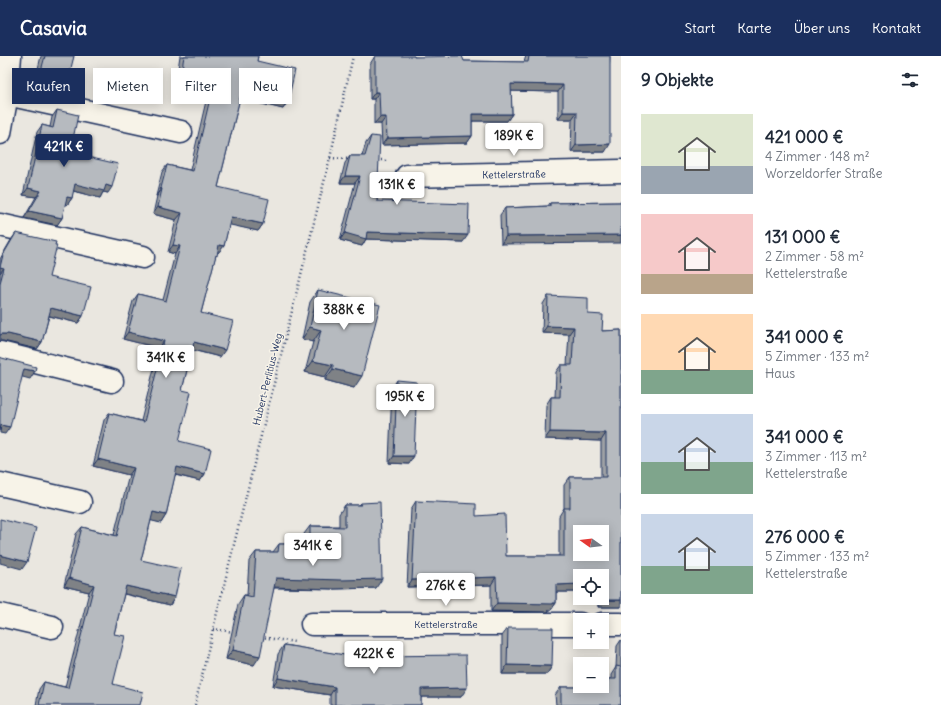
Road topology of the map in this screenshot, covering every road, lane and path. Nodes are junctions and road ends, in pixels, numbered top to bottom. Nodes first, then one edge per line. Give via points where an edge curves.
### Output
1 (10, 56) edge
2 (353, 56) edge
3 (7, 94) junction
4 (181, 132) dead end
5 (0, 133) edge
6 (330, 158) junction
7 (354, 159) edge
8 (377, 160) edge
9 (621, 171) edge
10 (407, 176) joint
11 (0, 225) edge
12 (144, 257) dead end
13 (0, 353) edge
14 (112, 381) dead end
15 (0, 484) edge
16 (80, 502) dead end
17 (0, 616) edge
18 (312, 624) joint
19 (573, 624) edge
20 (609, 624) edge
21 (621, 624) edge
22 (52, 627) dead end
23 (213, 629) junction
24 (236, 633) edge
25 (259, 636) edge
26 (195, 705) edge

1 - 3 street
2 - 6 path, Hubert-Perlitius-Weg
3 - 4 street
3 - 5 street
6 - 7 path
6 - 23 path, Hubert-Perlitius-Weg
8 - 10 path via 384,160
9 - 10 street, Kettelerstraße
11 - 12 street
13 - 14 street
15 - 16 street
17 - 22 street
18 - 19 street, Kettelerstraße
18 - 25 path via 298,642
20 - 21 street
23 - 24 path
23 - 26 path, Hubert-Perlitius-Weg

